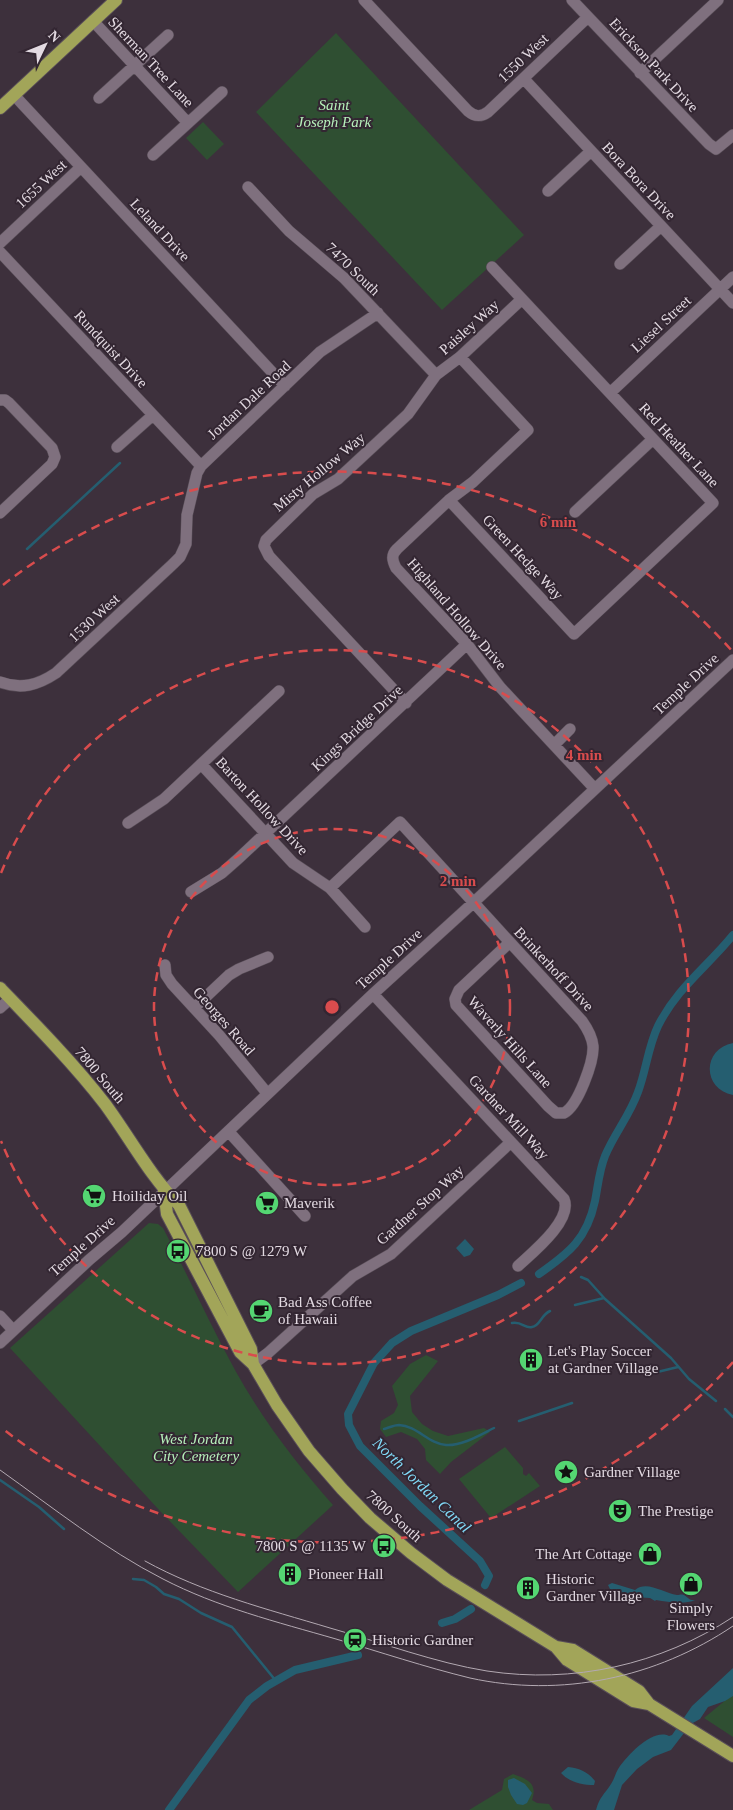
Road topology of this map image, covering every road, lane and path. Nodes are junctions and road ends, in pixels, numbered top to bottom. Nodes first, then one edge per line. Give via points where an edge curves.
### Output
1 (116, 0) edge
2 (364, 0) edge
3 (572, 0) edge
4 (711, 2) edge
5 (588, 17) junction
6 (93, 21) junction
7 (168, 35) dead end
8 (134, 66) junction
9 (640, 73) junction
10 (524, 79) junction
11 (222, 92) dead end
12 (14, 95) junction
13 (100, 98) dead end
14 (0, 108) edge
15 (188, 123) junction
16 (733, 135) edge
17 (591, 151) junction
18 (154, 155) dead end
19 (81, 167) junction
20 (248, 187) dead end
21 (548, 191) dead end
22 (661, 226) junction
23 (0, 244) edge
24 (0, 252) edge
25 (620, 264) dead end
26 (492, 267) dead end
27 (733, 277) edge
28 (720, 289) junction
29 (522, 299) junction
30 (733, 303) edge
31 (378, 313) junction
32 (460, 357) junction
33 (436, 375) junction
34 (285, 386) junction
35 (610, 393) junction
36 (1, 400) edge
37 (152, 415) junction
38 (653, 439) junction
39 (118, 447) dead end
40 (201, 466) junction
41 (449, 500) junction
42 (576, 512) dead end
43 (0, 513) edge
44 (188, 538) joint
45 (574, 634) joint
46 (467, 644) junction
47 (733, 660) edge
48 (0, 682) edge
49 (279, 692) dead end
50 (406, 703) junction
51 (570, 729) dead end
52 (554, 745) junction
53 (201, 764) junction
54 (595, 789) junction
55 (128, 823) dead end
56 (266, 833) junction
57 (330, 888) junction
58 (191, 892) dead end
59 (473, 902) junction
60 (365, 927) dead end
61 (510, 943) junction
62 (268, 957) dead end
63 (165, 965) dead end
64 (0, 988) edge
65 (373, 994) junction
66 (10, 999) junction
67 (0, 1008) edge
68 (194, 1008) junction
69 (267, 1093) junction
70 (561, 1114) joint
71 (229, 1132) junction
72 (511, 1142) junction
73 (164, 1191) junction
74 (305, 1216) dead end
75 (518, 1266) dead end
76 (0, 1316) edge
77 (13, 1330) junction
78 (0, 1343) edge
79 (253, 1364) junction
80 (733, 1756) edge

1 - 6 main road
2 - 10 street, 1550 West via 476,116 488,112
3 - 5 street, Erickson Park Drive
4 - 9 street
5 - 9 street, Erickson Park Drive
5 - 10 street, 1550 West
6 - 8 street, Sherman Tree Lane
6 - 12 main road
7 - 8 street
8 - 13 street
8 - 15 street, Sherman Tree Lane
9 - 16 street, Erickson Park Drive via 698,134 716,148
10 - 17 street, Bora Bora Drive
11 - 15 street
12 - 14 main road
12 - 19 street, Leland Drive
15 - 18 street
17 - 21 street
17 - 22 street, Bora Bora Drive
19 - 23 street, 1655 West
19 - 34 street, Leland Drive
20 - 31 street, 7470 South via 289,231 334,268
22 - 25 street
22 - 28 street, Bora Bora Drive
24 - 37 street, Rundquist Drive
26 - 29 street, Red Heather Lane
27 - 28 street, Liesel Street
28 - 30 street, Bora Bora Drive
28 - 35 street, Liesel Street
29 - 32 street, Paisley Way
29 - 35 street, Red Heather Lane
31 - 33 street, 7470 South
31 - 34 street, Jordan Dale Road via 332,343
32 - 33 street, Paisley Way
32 - 41 street, Highland Hollow Drive via 528,430 474,482
33 - 50 street, Misty Hollow Way via 408,414 338,479 313,494 270,534 264,546 269,556
34 - 40 street, Jordan Dale Road
35 - 38 street, Red Heather Lane
36 - 43 street via 9,403 52,448 55,457 52,464
37 - 39 street
37 - 40 street, Rundquist Drive
38 - 42 street
38 - 45 street, Red Heather Lane via 713,503
40 - 44 street, Jordan Dale Road via 187,515
41 - 45 street, Green Hedge Way
41 - 46 street, Highland Hollow Drive via 397,548 392,557 396,568
44 - 48 street, 1530 West via 184,550 173,564 56,673 28,687
46 - 50 street, Kings Bridge Drive
46 - 52 street, Highland Hollow Drive via 500,687
47 - 54 street, Temple Drive
49 - 53 street
50 - 56 street, Kings Bridge Drive
51 - 52 street
52 - 54 street, Highland Hollow Drive
53 - 55 street via 164,799
53 - 56 street, Barton Hollow Drive
54 - 59 street, Temple Drive
56 - 57 street, Barton Hollow Drive via 293,863
56 - 58 street, Kings Bridge Drive via 222,872
57 - 59 street via 400,822
57 - 60 street, Barton Hollow Drive
59 - 61 street, Brinkerhoff Drive
59 - 65 street, Temple Drive
61 - 70 street, Brinkerhoff Drive via 582,1021 592,1040 590,1064 574,1104
61 - 70 street, Waverly Hills Lane via 459,990 456,1005 548,1106
62 - 68 street via 229,975
63 - 68 street, Georges Road via 166,975 172,984
64 - 66 main road, 7800 South
65 - 69 street, Temple Drive
65 - 72 street, Gardner Mill Way
66 - 67 street
66 - 73 main road, 7800 South via 104,1104
68 - 69 street, Georges Road
69 - 71 street, Temple Drive
71 - 73 street, Temple Drive
71 - 74 street
72 - 75 street, Gardner Mill Way via 562,1195 566,1207 565,1214 548,1239
72 - 79 street, Gardner Stop Way via 391,1254 353,1276
73 - 77 street, Temple Drive
73 - 79 main road, 7800 South via 167,1214 240,1352
76 - 77 street
77 - 78 street, Temple Drive
79 - 80 main road, 7800 South via 309,1451 370,1518 411,1553 447,1580 556,1647 567,1660 633,1701 649,1704

